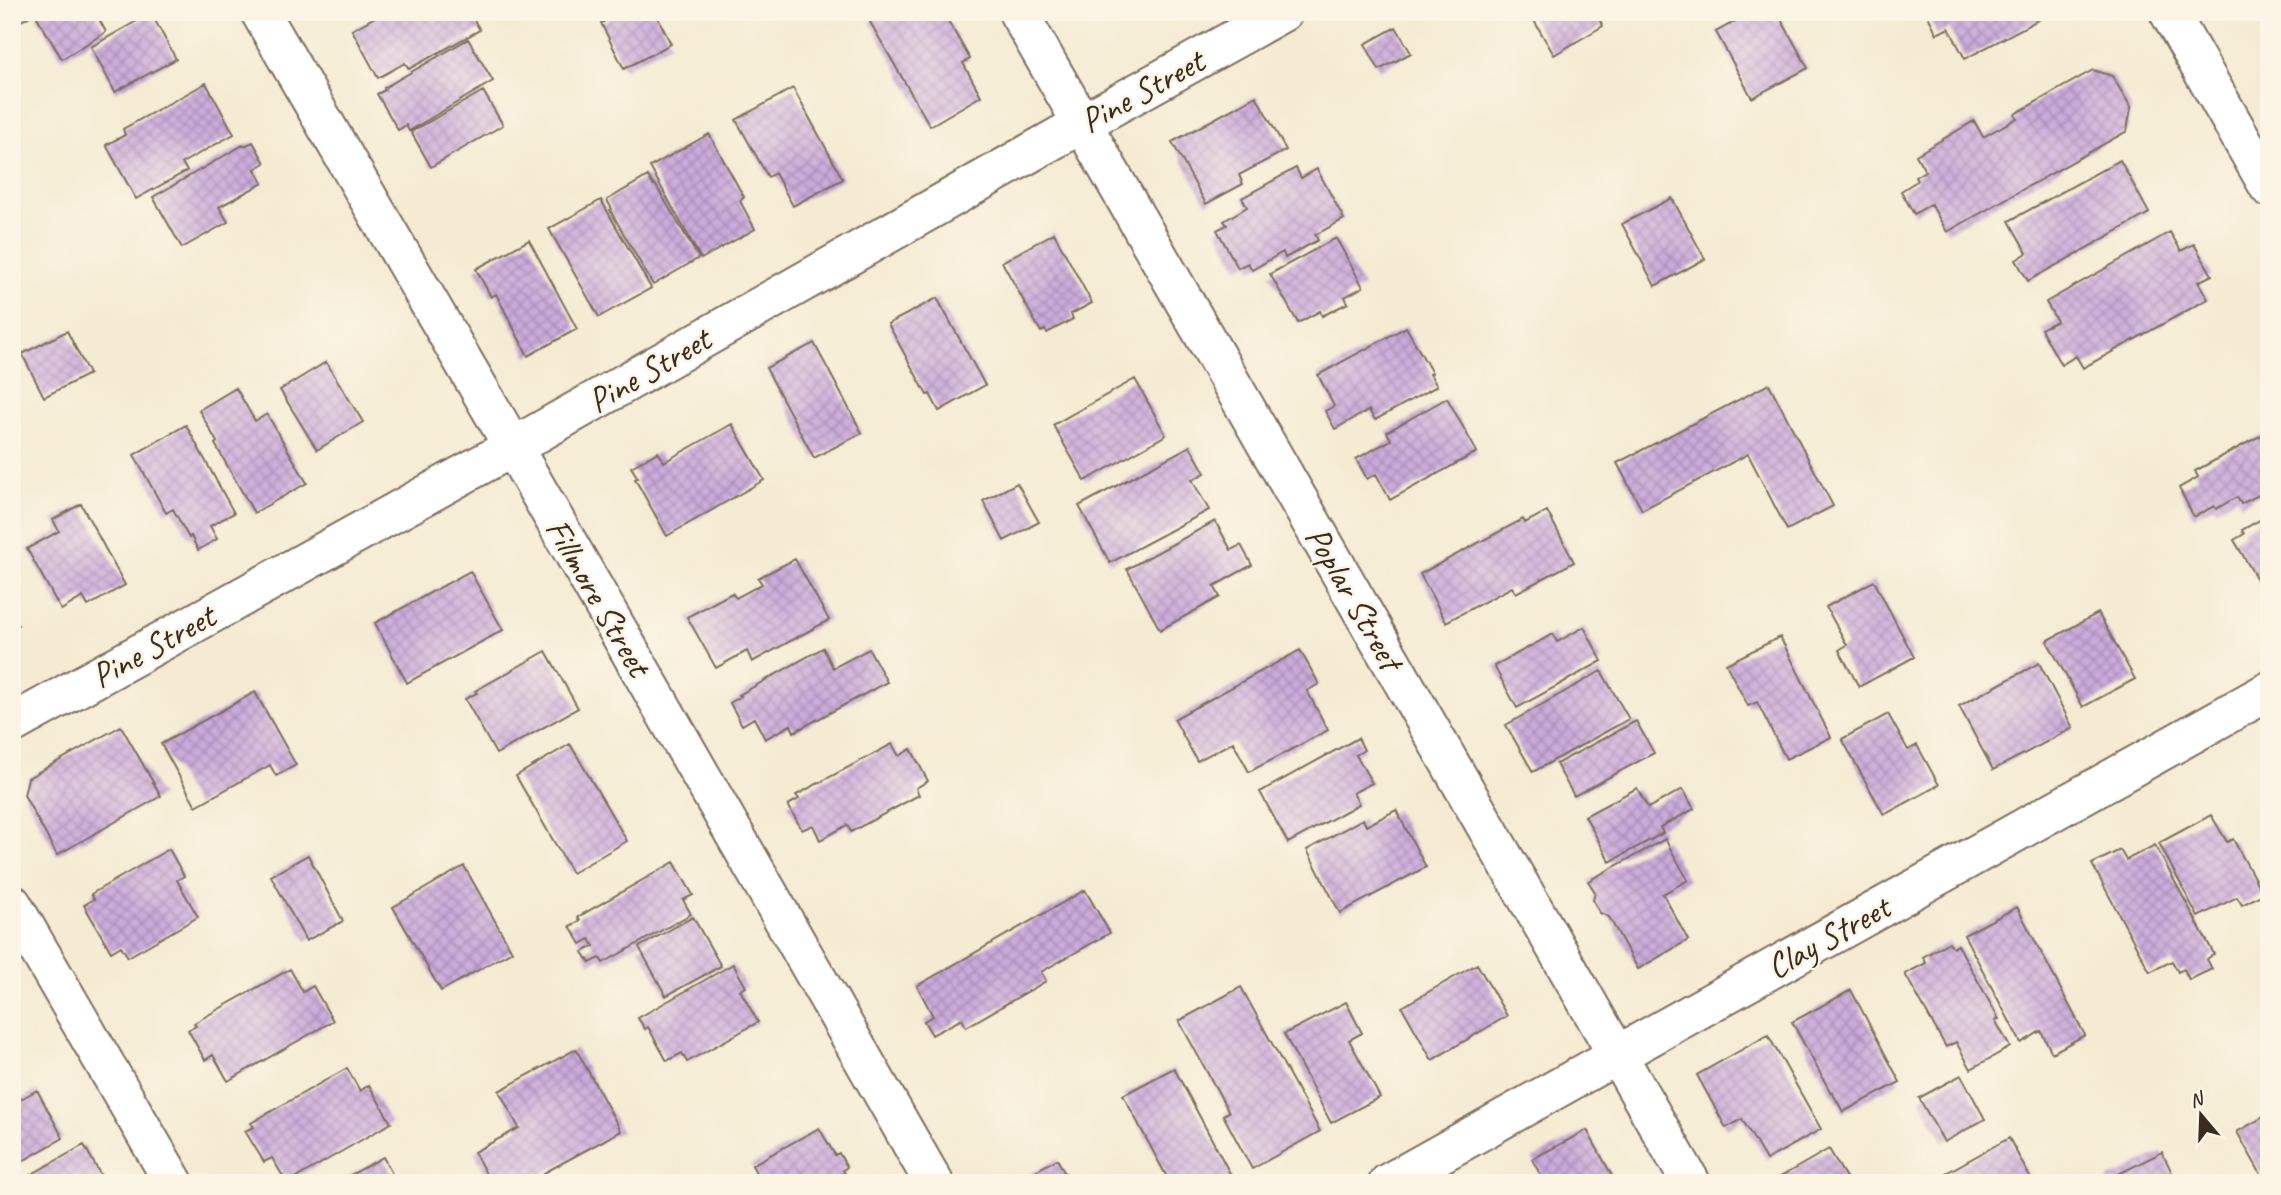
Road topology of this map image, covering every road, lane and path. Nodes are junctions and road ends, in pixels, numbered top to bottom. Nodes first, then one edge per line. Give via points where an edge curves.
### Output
1 (260, 12) edge
2 (1017, 12) edge
3 (1283, 12) edge
4 (2169, 12) edge
5 (1081, 124) junction
6 (2269, 187) edge
7 (513, 447) junction
8 (2269, 691) edge
9 (12, 724) edge
10 (12, 904) edge
11 (1617, 1054) junction
12 (174, 1183) edge
13 (934, 1183) edge
14 (1388, 1183) edge
15 (1690, 1183) edge

1 - 7 street, Fillmore Street
2 - 5 street, Poplar Street
3 - 5 street, Pine Street
4 - 6 street
5 - 7 street, Pine Street
5 - 11 street, Poplar Street
7 - 9 street, Pine Street
7 - 13 street, Fillmore Street
8 - 11 street, Clay Street
10 - 12 street
11 - 14 street, Clay Street
11 - 15 street, Poplar Street

